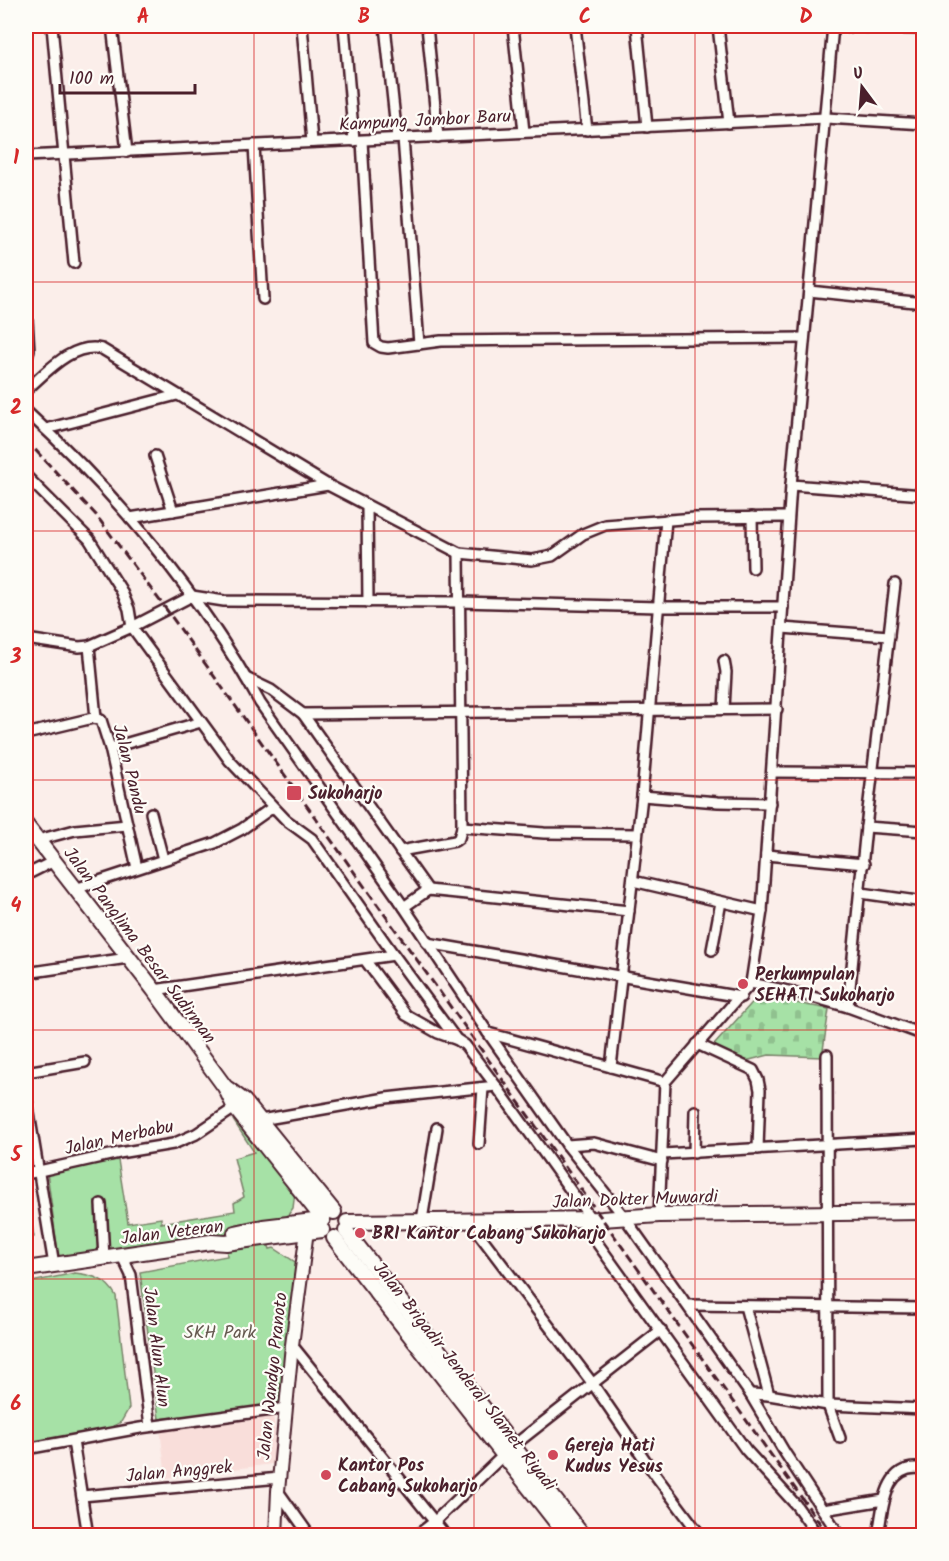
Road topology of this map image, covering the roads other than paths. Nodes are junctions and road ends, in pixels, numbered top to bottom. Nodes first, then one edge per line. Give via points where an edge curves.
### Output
1 (52, 26) edge
2 (112, 26) edge
3 (303, 26) edge
4 (344, 26) edge
5 (386, 26) edge
6 (427, 26) edge
7 (513, 26) edge
8 (575, 26) edge
9 (637, 26) edge
10 (718, 26) edge
11 (833, 26) edge
12 (924, 29) edge
13 (826, 118) junction
14 (729, 123) junction
15 (924, 124) edge
16 (647, 127) junction
17 (586, 130) junction
18 (524, 132) junction
19 (438, 137) junction
20 (400, 138) junction
21 (358, 141) junction
22 (312, 142) junction
23 (254, 145) junction
24 (127, 152) junction
25 (63, 155) junction
26 (26, 156) edge
27 (74, 263) dead end
28 (809, 291) junction
29 (263, 299) dead end
30 (26, 303) edge
31 (924, 303) edge
32 (804, 338) junction
33 (419, 344) junction
34 (26, 359) edge
35 (26, 390) edge
36 (177, 395) junction
37 (26, 411) edge
38 (46, 429) junction
39 (154, 456) dead end
40 (26, 476) edge
41 (328, 484) junction
42 (791, 485) junction
43 (924, 495) edge
44 (367, 506) junction
45 (173, 511) junction
46 (752, 517) junction
47 (788, 517) junction
48 (130, 518) junction
49 (666, 520) junction
50 (459, 553) junction
51 (753, 568) dead end
52 (895, 584) dead end
53 (192, 596) junction
54 (368, 602) junction
55 (460, 602) junction
56 (659, 607) junction
57 (783, 607) junction
58 (132, 627) junction
59 (782, 628) junction
60 (889, 636) junction
61 (26, 639) edge
62 (89, 646) junction
63 (724, 661) dead end
64 (246, 678) junction
65 (271, 690) junction
66 (260, 703) junction
67 (724, 709) junction
68 (777, 709) junction
69 (649, 710) junction
70 (461, 712) junction
71 (303, 714) junction
72 (96, 718) junction
73 (201, 722) junction
74 (26, 734) edge
75 (110, 748) junction
76 (773, 772) junction
77 (873, 772) junction
78 (924, 773) edge
79 (642, 796) junction
80 (770, 803) junction
81 (273, 807) junction
82 (151, 813) dead end
83 (26, 825) edge
84 (127, 825) junction
85 (462, 827) junction
86 (866, 827) junction
87 (924, 831) edge
88 (637, 834) junction
89 (38, 840) junction
90 (400, 851) junction
91 (766, 855) junction
92 (163, 859) junction
93 (54, 861) junction
94 (864, 864) junction
95 (137, 868) junction
96 (26, 875) edge
97 (633, 881) junction
98 (75, 889) junction
99 (428, 891) junction
100 (861, 893) junction
101 (721, 902) junction
102 (924, 902) edge
103 (404, 907) junction
104 (629, 910) junction
105 (762, 911) junction
106 (428, 943) junction
107 (712, 950) dead end
108 (394, 955) junction
109 (128, 958) junction
110 (365, 960) junction
111 (26, 974) edge
112 (622, 977) junction
113 (751, 983) junction
114 (154, 990) junction
115 (741, 997) junction
116 (848, 1007) junction
117 (488, 1033) junction
118 (924, 1035) edge
119 (456, 1039) junction
120 (697, 1044) junction
121 (827, 1055) dead end
122 (85, 1062) dead end
123 (611, 1067) junction
124 (26, 1072) edge
125 (665, 1082) junction
126 (496, 1086) junction
127 (483, 1088) junction
128 (26, 1095) edge
129 (239, 1105) junction
130 (695, 1111) dead end
131 (252, 1121) junction
132 (437, 1128) dead end
133 (924, 1139) edge
134 (479, 1144) dead end
135 (567, 1145) junction
136 (826, 1145) junction
137 (758, 1149) junction
138 (694, 1152) junction
139 (663, 1158) junction
140 (39, 1172) junction
141 (26, 1174) edge
142 (101, 1204) dead end
143 (924, 1212) edge
144 (827, 1214) junction
145 (659, 1215) junction
146 (625, 1218) junction
147 (586, 1219) junction
148 (422, 1220) junction
149 (320, 1222) junction
150 (470, 1222) junction
151 (343, 1230) junction
152 (127, 1255) junction
153 (104, 1258) junction
154 (54, 1264) junction
155 (26, 1269) edge
156 (688, 1305) junction
157 (745, 1306) junction
158 (828, 1307) junction
159 (924, 1308) edge
160 (661, 1330) junction
161 (292, 1346) junction
162 (593, 1384) junction
163 (750, 1395) junction
164 (769, 1395) junction
165 (828, 1405) junction
166 (286, 1408) junction
167 (924, 1409) edge
168 (150, 1426) junction
169 (840, 1438) dead end
170 (73, 1441) junction
171 (26, 1449) edge
172 (509, 1450) junction
173 (924, 1468) edge
174 (279, 1485) junction
175 (81, 1496) junction
176 (545, 1497) junction
177 (884, 1500) junction
178 (823, 1509) junction
179 (434, 1522) junction
180 (88, 1536) edge
181 (276, 1536) edge
182 (310, 1536) edge
183 (416, 1536) edge
184 (446, 1536) edge
185 (567, 1536) edge
186 (583, 1536) edge
187 (700, 1536) edge
188 (818, 1536) edge
189 (840, 1536) edge
190 (878, 1536) edge

1 - 25 street
2 - 24 street
3 - 22 street
4 - 21 street
5 - 20 street
6 - 19 street
7 - 18 street
8 - 17 street
9 - 16 street
10 - 14 street
11 - 12 street
11 - 13 street
13 - 14 street, Kampung Jombor Baru
13 - 15 street, Kampung Jombor Baru
13 - 28 street
14 - 16 street, Kampung Jombor Baru
16 - 17 street, Kampung Jombor Baru
17 - 18 street, Kampung Jombor Baru
18 - 19 street, Kampung Jombor Baru
19 - 20 street, Kampung Jombor Baru
20 - 21 street, Kampung Jombor Baru
20 - 33 street
21 - 22 street, Kampung Jombor Baru
21 - 33 street via 374,343 385,348
22 - 23 street, Kampung Jombor Baru
23 - 24 street, Kampung Jombor Baru
23 - 29 street
24 - 25 street, Kampung Jombor Baru
25 - 26 street, Kampung Jombor Baru
25 - 27 street
28 - 31 street
28 - 32 street
30 - 34 street
32 - 33 street
32 - 42 street
35 - 36 street via 64,358 91,346
36 - 38 street
36 - 41 street
37 - 38 street
38 - 48 street
39 - 45 street
40 - 58 street via 89,539 121,590
41 - 44 street
41 - 45 street
42 - 43 street
42 - 47 street
44 - 50 street
44 - 54 street
45 - 48 street
46 - 47 street
46 - 49 street
46 - 51 street
47 - 57 street
48 - 53 street
49 - 50 street via 594,528 542,559
49 - 56 street
50 - 55 street
52 - 60 street
53 - 54 street via 224,601
53 - 58 street
53 - 64 street
54 - 55 street
55 - 56 street
55 - 70 street
56 - 57 street
56 - 69 street
57 - 59 street
58 - 62 street
58 - 73 street
59 - 60 street
59 - 68 street
60 - 77 street
61 - 62 street
62 - 72 street
63 - 67 street
64 - 65 street
64 - 66 street
65 - 66 street via 261,692
65 - 71 street
66 - 103 street
67 - 68 street
67 - 69 street
68 - 76 street
69 - 70 street
69 - 79 street
70 - 71 street
70 - 85 street
71 - 90 street
72 - 74 street, Jalan Pandu
72 - 75 street, Jalan Pandu via 101,720
73 - 75 street
73 - 81 street via 230,761
75 - 84 street, Jalan Pandu
76 - 77 street
76 - 80 street
77 - 78 street
77 - 86 street
79 - 80 street
79 - 88 street
80 - 91 street
81 - 92 street via 230,837
81 - 108 street via 312,838
82 - 92 street
83 - 89 main road, Jalan Panglima Besar Sudirman
84 - 89 street via 75,830
84 - 95 street, Jalan Pandu
85 - 88 street
85 - 90 street via 455,841
86 - 87 street
86 - 94 street
88 - 97 street
89 - 93 main road, Jalan Panglima Besar Sudirman
90 - 99 street
91 - 94 street
91 - 105 street
92 - 95 street
93 - 96 street
93 - 98 main road, Jalan Panglima Besar Sudirman
94 - 100 street
95 - 98 street
97 - 101 street
97 - 104 street
98 - 109 main road, Jalan Panglima Besar Sudirman
99 - 103 street
99 - 104 street
100 - 102 street
100 - 116 street
101 - 105 street
101 - 107 street
103 - 106 street
104 - 112 street
105 - 113 street
106 - 112 street
106 - 117 street
108 - 110 street
108 - 119 street
109 - 111 street
109 - 114 main road, Jalan Panglima Besar Sudirman
110 - 114 street
110 - 119 street via 406,1015
112 - 115 street
112 - 123 street
113 - 115 street
113 - 116 street
114 - 129 main road, Jalan Panglima Besar Sudirman
115 - 120 street
116 - 118 street
117 - 123 street
117 - 135 street
119 - 126 street
120 - 125 street
120 - 137 street via 753,1070 760,1090
121 - 136 street
122 - 124 street
123 - 125 street
125 - 139 street
126 - 127 street
126 - 147 street
127 - 131 street via 386,1098
127 - 134 street
128 - 140 street
129 - 131 main road, Jalan Panglima Besar Sudirman
129 - 140 street, Jalan Merbabu via 196,1134 173,1144
130 - 138 street
131 - 149 main road, Jalan Panglima Besar Sudirman
132 - 148 street
133 - 136 street
135 - 139 street via 594,1143
135 - 146 street
136 - 137 street
136 - 144 street
137 - 138 street
138 - 139 street
139 - 145 street
140 - 141 street, Jalan Merbabu
140 - 154 street
142 - 153 street
143 - 144 main road, Jalan Dokter Muwardi
144 - 145 main road, Jalan Dokter Muwardi
144 - 158 street
145 - 146 main road, Jalan Dokter Muwardi
146 - 147 main road, Jalan Dokter Muwardi
146 - 156 street
147 - 150 main road, Jalan Dokter Muwardi
147 - 160 street
148 - 150 main road, Jalan Dokter Muwardi
148 - 151 main road, Jalan Dokter Muwardi
149 - 151 main road via 327,1236
149 - 151 main road via 341,1214
149 - 152 main road, Jalan Veteran via 226,1243
149 - 161 street, Jalan Wandyo Pranoto via 300,1276
150 - 162 street
151 - 172 main road, Jalan Brigadir Jenderal Slamet Riyadi
152 - 153 main road, Jalan Veteran
152 - 168 street, Jalan Alun Alun
153 - 154 main road, Jalan Veteran
154 - 155 main road, Jalan Veteran
156 - 157 street
156 - 163 street
157 - 158 street
157 - 164 street
158 - 159 street
158 - 165 street
160 - 162 street
160 - 188 street via 746,1450 796,1505
161 - 166 street, Jalan Wandyo Pranoto
161 - 179 street
162 - 172 street
162 - 187 street
163 - 164 street
163 - 178 street
164 - 165 street
165 - 167 street
165 - 169 street
166 - 168 street
166 - 174 street, Jalan Wandyo Pranoto
168 - 170 street, Jalan Alun Alun
170 - 171 street, Jalan Alun Alun
170 - 175 street
172 - 176 main road, Jalan Brigadir Jenderal Slamet Riyadi
172 - 179 street
173 - 177 street via 898,1472
174 - 175 street, Jalan Anggrek
174 - 181 street, Jalan Wandyo Pranoto
174 - 182 street
175 - 180 street
176 - 185 main road, Jalan Brigadir Jenderal Slamet Riyadi
176 - 186 main road, Jalan Brigadir Jenderal Slamet Riyadi
177 - 178 street
177 - 190 street
178 - 189 street
179 - 183 street
179 - 184 street

